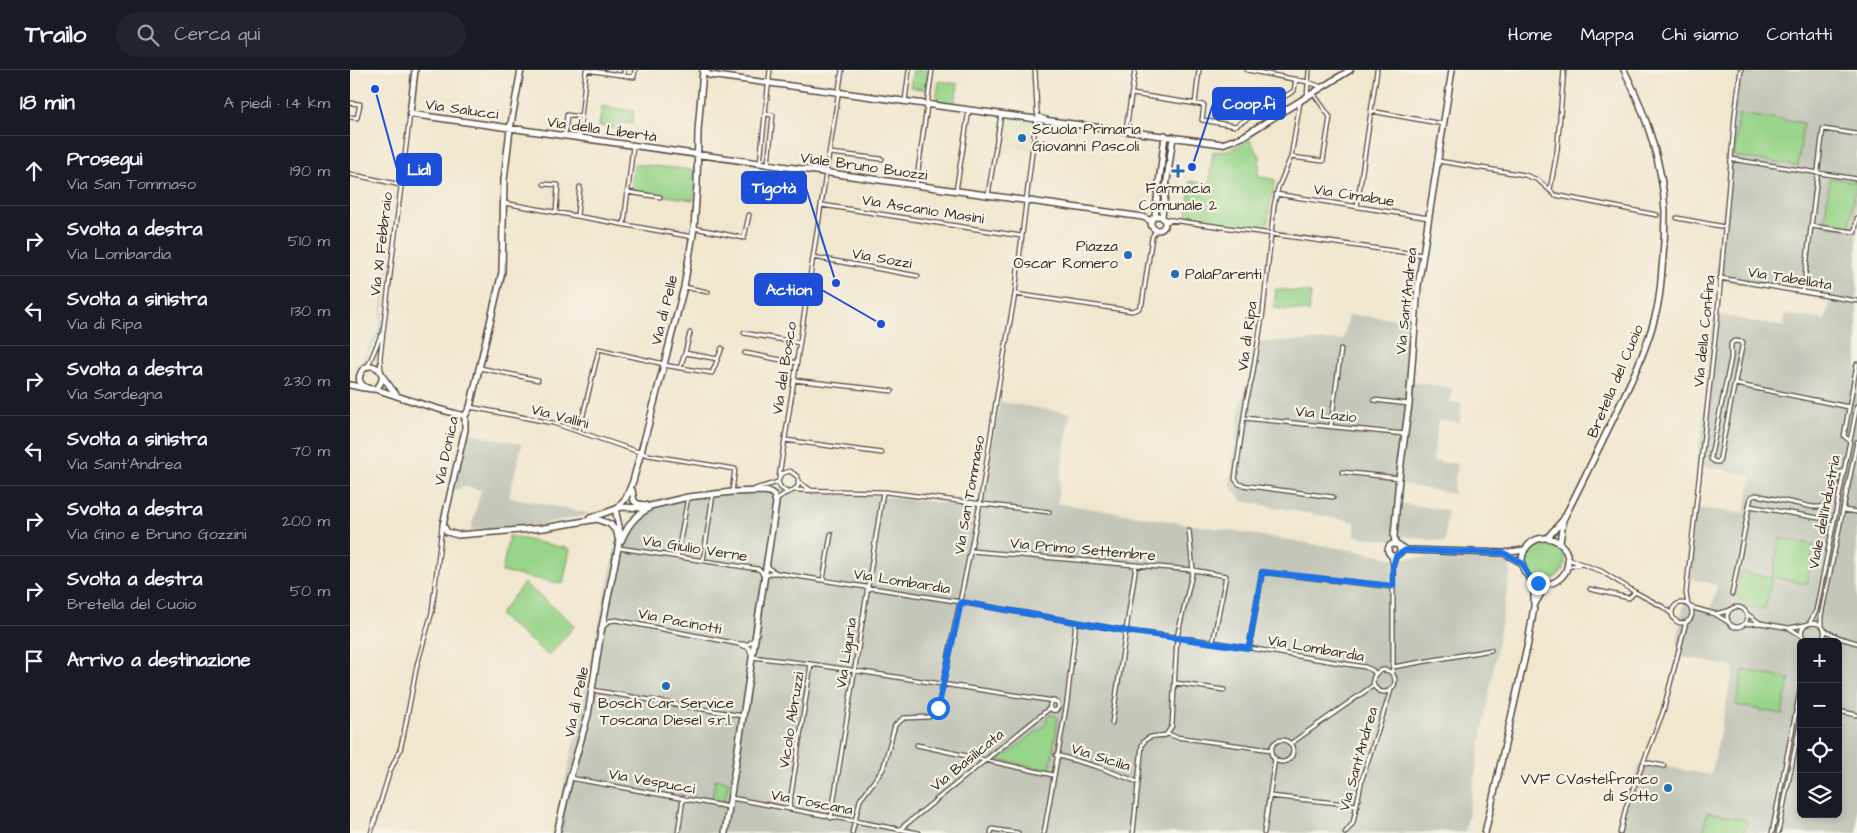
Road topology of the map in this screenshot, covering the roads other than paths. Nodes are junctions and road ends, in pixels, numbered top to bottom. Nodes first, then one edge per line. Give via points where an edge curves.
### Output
1 (415, 70) edge
2 (521, 70) edge
3 (586, 70) edge
4 (624, 70) edge
5 (635, 70) edge
6 (704, 70) edge
7 (770, 70) edge
8 (842, 70) edge
9 (909, 70) edge
10 (932, 70) edge
11 (1035, 70) edge
12 (1136, 70) edge
13 (1199, 70) edge
14 (1248, 70) edge
15 (1309, 70) edge
16 (1350, 70) edge
17 (1377, 70) edge
18 (1452, 70) edge
19 (1564, 70) edge
20 (1624, 70) edge
21 (1741, 70) edge
22 (624, 75) junction
23 (1296, 79) junction
24 (1308, 82) junction
25 (769, 83) junction
26 (1323, 88) junction
27 (838, 91) junction
28 (1313, 93) junction
29 (1132, 94) junction
30 (1306, 97) junction
31 (905, 101) junction
32 (1300, 102) junction
33 (350, 103) edge
34 (928, 104) junction
35 (1195, 104) junction
36 (969, 110) junction
37 (1037, 111) junction
38 (1371, 111) junction
39 (410, 114) junction
40 (765, 114) junction
41 (1001, 114) junction
42 (350, 117) edge
43 (581, 117) junction
44 (1024, 117) junction
45 (1036, 119) junction
46 (1047, 120) junction
47 (1444, 124) junction
48 (510, 129) junction
49 (1126, 130) junction
50 (1857, 134) edge
51 (1165, 135) junction
52 (564, 136) junction
53 (1173, 137) junction
54 (579, 138) junction
55 (633, 146) junction
56 (697, 152) junction
57 (830, 153) junction
58 (1291, 157) junction
59 (1731, 159) junction
60 (882, 160) dead end
61 (760, 161) junction
62 (1438, 161) junction
63 (768, 162) junction
64 (1818, 172) junction
65 (827, 173) junction
66 (350, 174) edge
67 (1857, 179) edge
68 (544, 184) dead end
69 (401, 185) junction
70 (916, 186) junction
71 (580, 187) dead end
72 (1550, 190) junction
73 (956, 191) junction
74 (627, 192) junction
75 (1276, 194) junction
76 (988, 196) junction
77 (660, 197) dead end
78 (1026, 201) junction
79 (503, 203) junction
80 (822, 206) junction
81 (1357, 207) junction
82 (556, 212) junction
83 (577, 215) junction
84 (749, 215) dead end
85 (1657, 215) dead end
86 (1429, 218) junction
87 (1677, 218) dead end
88 (1857, 218) edge
89 (1153, 219) junction
90 (1164, 219) junction
91 (624, 224) junction
92 (1811, 226) junction
93 (1725, 227) junction
94 (694, 228) junction
95 (1156, 230) junction
96 (1270, 234) junction
97 (1021, 236) junction
98 (693, 237) junction
99 (1423, 255) junction
100 (814, 257) junction
101 (918, 276) dead end
102 (1720, 278) junction
103 (684, 287) junction
104 (708, 292) dead end
105 (1803, 292) junction
106 (1014, 294) junction
107 (1857, 301) edge
108 (383, 332) junction
109 (690, 333) dead end
110 (744, 333) dead end
111 (800, 343) junction
112 (722, 348) dead end
113 (1341, 349) dead end
114 (685, 353) junction
115 (745, 353) dead end
116 (718, 359) junction
117 (797, 363) junction
118 (1857, 364) edge
119 (664, 365) junction
120 (368, 366) junction
121 (480, 368) junction
122 (680, 368) junction
123 (382, 374) junction
124 (359, 377) junction
125 (538, 380) dead end
126 (794, 380) junction
127 (350, 383) edge
128 (1735, 384) junction
129 (367, 389) junction
130 (375, 389) junction
131 (892, 390) dead end
132 (398, 397) junction
133 (1374, 400) dead end
134 (1409, 404) junction
135 (1849, 406) junction
136 (1857, 406) edge
137 (470, 407) junction
138 (465, 416) junction
139 (1244, 418) junction
140 (1331, 425) junction
141 (579, 432) junction
142 (1406, 434) junction
143 (785, 440) junction
144 (1850, 441) junction
145 (1857, 442) edge
146 (641, 453) junction
147 (882, 453) dead end
148 (782, 462) junction
149 (788, 471) junction
150 (1342, 472) dead end
151 (1844, 472) junction
152 (779, 477) junction
153 (1399, 478) junction
154 (633, 481) junction
155 (778, 482) junction
156 (799, 482) junction
157 (794, 490) junction
158 (748, 491) junction
159 (812, 491) junction
160 (732, 492) junction
161 (787, 492) junction
162 (883, 492) junction
163 (713, 494) junction
164 (688, 498) junction
165 (1333, 498) dead end
166 (776, 503) junction
167 (980, 504) junction
168 (1828, 504) junction
169 (658, 505) junction
170 (1749, 506) junction
171 (618, 508) junction
172 (1843, 510) junction
173 (1049, 512) dead end
174 (1857, 512) edge
175 (1825, 519) junction
176 (1563, 520) junction
177 (583, 521) junction
178 (442, 525) junction
179 (1833, 526) junction
180 (1189, 531) dead end
181 (831, 534) dead end
182 (1548, 537) junction
183 (1560, 543) junction
184 (1395, 544) junction
185 (618, 547) junction
186 (1406, 550) junction
187 (1524, 550) junction
188 (971, 551) junction
189 (1504, 553) junction
190 (1395, 555) junction
191 (678, 557) junction
192 (1568, 559) junction
193 (702, 561) junction
194 (767, 562) junction
195 (1522, 563) junction
196 (1581, 564) junction
197 (1136, 565) junction
198 (1567, 567) junction
199 (1193, 570) junction
200 (777, 573) junction
201 (764, 578) junction
202 (823, 580) junction
203 (1534, 581) junction
204 (1546, 584) junction
205 (1393, 586) junction
206 (868, 587) junction
207 (1590, 589) dead end
208 (1635, 592) junction
209 (1686, 593) junction
210 (1732, 594) dead end
211 (608, 602) junction
212 (961, 602) junction
213 (1681, 603) junction
214 (1689, 606) junction
215 (1534, 607) junction
216 (1663, 607) junction
217 (1674, 607) junction
218 (1729, 610) junction
219 (1701, 611) junction
220 (1672, 614) junction
221 (1715, 614) junction
222 (1747, 614) junction
223 (1691, 617) junction
224 (616, 620) junction
225 (1076, 622) junction
226 (1677, 622) junction
227 (1686, 622) junction
228 (1810, 622) junction
229 (1728, 623) junction
230 (1760, 623) junction
231 (1744, 624) junction
232 (1806, 625) junction
233 (1821, 625) junction
234 (1789, 628) junction
235 (1824, 630) junction
236 (1127, 631) junction
237 (601, 632) junction
238 (1682, 632) junction
239 (755, 636) junction
240 (1802, 636) joint
241 (1177, 637) junction
242 (1823, 638) edge
243 (1840, 638) edge
244 (1842, 638) edge
245 (1213, 642) junction
246 (1857, 642) edge
247 (739, 644) junction
248 (1249, 648) junction
249 (1491, 650) dead end
250 (752, 657) junction
251 (811, 664) junction
252 (1393, 667) junction
253 (854, 671) junction
254 (1392, 673) junction
255 (1376, 674) junction
256 (1175, 683) junction
257 (943, 685) junction
258 (1374, 685) junction
259 (592, 690) junction
260 (1224, 690) dead end
261 (1391, 690) junction
262 (1055, 702) junction
263 (1067, 702) junction
264 (1797, 706) edge
265 (1050, 708) junction
266 (1055, 710) junction
267 (1065, 712) junction
268 (1842, 712) edge
269 (1857, 715) edge
270 (743, 716) junction
271 (1112, 723) dead end
272 (1799, 728) edge
273 (1168, 734) junction
274 (1290, 744) junction
275 (917, 745) dead end
276 (1272, 750) junction
277 (1056, 755) junction
278 (1275, 758) junction
279 (984, 760) junction
280 (1644, 762) junction
281 (1664, 766) dead end
282 (1054, 775) junction
283 (570, 778) junction
284 (1138, 782) junction
285 (1269, 796) junction
286 (683, 798) junction
287 (731, 798) junction
288 (1357, 806) junction
289 (729, 807) junction
290 (788, 809) junction
291 (831, 818) junction
292 (855, 822) junction
293 (899, 830) junction
294 (1011, 832) edge
295 (371, 833) edge
296 (558, 833) edge
297 (678, 833) edge
298 (725, 833) edge
299 (852, 833) edge
300 (919, 833) edge
301 (991, 833) edge
302 (1018, 833) edge
303 (1044, 833) edge
304 (1133, 833) edge
305 (1264, 833) edge
306 (1345, 833) edge
307 (1485, 833) edge
308 (1620, 833) edge
309 (1772, 833) edge
310 (1778, 833) edge

1 - 39 street, Via XI Febbraio
2 - 48 street, Via Donica
3 - 22 street
3 - 43 street
4 - 22 street
5 - 22 street via 634,76
6 - 25 street via 708,75
6 - 56 street, Via di Pelle
7 - 25 street
8 - 27 street, Via del Bosco
9 - 31 street
10 - 34 street
11 - 37 street
12 - 29 street
13 - 35 street
14 - 23 street
15 - 24 street
16 - 26 street
17 - 38 street
18 - 47 street, Via Sant'Andrea
19 - 72 street via 1557,152
20 - 176 street, Bretella del Cuoio via 1642,111 1663,195 1665,211 1660,290 1657,312 1643,354
21 - 59 street, Via della Confina
23 - 24 street
23 - 35 street via 1294,91 1235,126 1202,120 1204,105
24 - 26 street
24 - 30 street
25 - 27 street
25 - 40 street
26 - 28 street
27 - 31 street
27 - 57 street, Via del Bosco
28 - 30 street
28 - 58 street via 1330,117 1323,160
29 - 35 street
29 - 49 street
30 - 32 street
31 - 34 street
32 - 53 street via 1228,143
32 - 58 street, Via di Ripa
33 - 42 street via 360,104 358,118
34 - 36 street
34 - 70 street
36 - 41 street
36 - 73 street
37 - 44 street
37 - 46 street via 1038,116
38 - 47 street
38 - 81 street
39 - 48 street, Via Salucci
39 - 69 street, Via XI Febbraio
40 - 61 street
40 - 63 street via 773,115
41 - 44 street
41 - 76 street
43 - 52 street via 567,115
43 - 54 street
44 - 45 street
45 - 46 street
45 - 78 street, Via San Tommaso
46 - 49 street
47 - 62 street, Via Sant'Andrea
48 - 52 street, Via della Libertà
48 - 79 street, Via Donica
49 - 51 street
50 - 64 street via 1823,130
51 - 53 street
51 - 89 street
52 - 54 street, Via della Libertà
53 - 90 street
54 - 55 street, Via della Libertà
55 - 56 street, Via della Libertà via 690,154
55 - 74 street
56 - 61 street, Viale Bruno Buozzi
56 - 94 street, Via di Pelle
57 - 60 street
57 - 65 street, Via del Bosco
58 - 75 street, Via di Ripa
59 - 64 street
59 - 93 street, Via della Confina
61 - 63 street, Viale Bruno Buozzi
62 - 72 street via 1525,175
62 - 86 street, Via Sant'Andrea
63 - 65 street, Viale Bruno Buozzi
64 - 67 street
64 - 92 street
65 - 70 street, Viale Bruno Buozzi
65 - 80 street, Via del Bosco
66 - 69 street
68 - 82 street via 558,185
69 - 108 street, Via XI Febbraio
70 - 73 street, Viale Bruno Buozzi
71 - 83 street
72 - 85 street via 1555,195
73 - 76 street, Viale Bruno Buozzi
74 - 77 street
74 - 91 street
75 - 81 street, Via Cimabue
75 - 96 street, Via di Ripa
76 - 78 street, Viale Bruno Buozzi
78 - 89 street, Viale Bruno Buozzi
78 - 97 street, Via San Tommaso
79 - 82 street
79 - 121 street, Via Donica via 502,272
80 - 97 street, Via Ascanio Masini
80 - 100 street, Via del Bosco
81 - 86 street, Via Cimabue
82 - 83 street
83 - 91 street
84 - 94 street via 744,238
86 - 99 street, Via Sant'Andrea
87 - 93 street
88 - 92 street via 1855,232
89 - 90 street, Viale Bruno Buozzi
89 - 95 street
90 - 95 street via 1163,228
90 - 96 street
91 - 98 street
92 - 105 street
93 - 102 street, Via della Confina
94 - 98 street, Via di Pelle
95 - 106 street via 1152,237 1142,304 1138,309 1132,311
96 - 99 street
96 - 139 street, Via di Ripa via 1262,312
97 - 106 street, Via San Tommaso
98 - 103 street, Via di Pelle
99 - 134 street, Via Sant'Andrea via 1415,313
100 - 101 street, Via Sozzi
100 - 111 street, Via del Bosco
102 - 105 street, Via Tabellata
102 - 209 street, Via della Confina
103 - 104 street
103 - 119 street, Via di Pelle
105 - 107 street, Via Tabellata
106 - 167 street, Via San Tommaso
108 - 120 street, Via XI Febbraio
108 - 123 street, Via XI Febbraio
109 - 114 street
110 - 111 street
111 - 117 street, Via del Bosco
112 - 116 street
113 - 140 street
114 - 116 street
114 - 122 street
115 - 117 street
116 - 122 street via 712,373
117 - 126 street, Via del Bosco
118 - 135 street
119 - 122 street
119 - 141 street via 599,350
119 - 146 street, Via di Pelle
120 - 123 street via 377,367
120 - 124 street
121 - 125 street
121 - 137 street, Via Donica
123 - 130 street via 381,385
123 - 132 street
124 - 127 street
124 - 129 street
126 - 131 street
126 - 143 street, Via del Bosco
127 - 129 street
128 - 128 street via 1743,342 1738,341 1731,344 1711,455 1715,462 1719,462
128 - 135 street
129 - 130 street
130 - 132 street
132 - 138 street
133 - 134 street
134 - 142 street, Via Sant'Andrea
135 - 144 street via 1844,436
136 - 144 street, Viale dell'Industria
137 - 138 street, Via Donica
137 - 141 street, Via Vallini via 554,423
138 - 178 street, Via Donica via 465,430
139 - 140 street, Via Lazio
139 - 165 street, Via di Ripa via 1236,482
140 - 142 street, Via Lazio
141 - 146 street, Via Vallini
142 - 153 street, Via Sant'Andrea
143 - 147 street
143 - 148 street, Via del Bosco
144 - 151 street, Viale dell'Industria
145 - 172 street, Viale dell'Industria
146 - 154 street, Via di Pelle
146 - 160 street, Via Vallini via 734,469
148 - 149 street
148 - 152 street, Via del Bosco
149 - 152 street
149 - 156 street via 796,474
150 - 153 street
151 - 168 street via 1834,478
151 - 179 street, Viale dell'Industria
152 - 155 street, Via del Bosco
153 - 184 street, Via Sant'Andrea
154 - 169 street via 632,497 635,502
154 - 171 street, Via di Pelle
155 - 158 street
155 - 161 street via 780,488
156 - 157 street
156 - 159 street
157 - 159 street
157 - 161 street
158 - 160 street
158 - 166 street via 770,492
159 - 162 street
160 - 163 street
161 - 166 street
162 - 167 street
162 - 206 street, Via Liguria
163 - 164 street
163 - 193 street
164 - 169 street
164 - 191 street
166 - 194 street
167 - 173 street
167 - 188 street, Via San Tommaso
168 - 170 street via 1813,507 1754,495
168 - 175 street
169 - 171 street
169 - 185 street, Via di Pelle via 637,516
170 - 175 street
170 - 210 street
171 - 177 street
171 - 185 street, Via di Pelle
172 - 174 street
172 - 233 street, Viale dell'Industria
175 - 179 street
176 - 182 street, Bretella del Cuoio
176 - 183 street, Bretella del Cuoio
177 - 178 street via 544,528 458,535 448,532
177 - 185 street via 598,520 610,524 617,532
178 - 295 street, Via Donica via 432,612 417,665 400,750
179 - 228 street, Viale dell'Industria via 1816,611
180 - 199 street
181 - 202 street
182 - 183 street
182 - 187 street, Bretella del Cuoio via 1532,541
183 - 192 street
184 - 186 street
184 - 190 street via 1400,550
184 - 190 street via 1387,548 1388,553
185 - 191 street, Via Giulio Verne
185 - 211 street, Via di Pelle
186 - 189 street
186 - 190 street
187 - 189 street
187 - 195 street
188 - 197 street, Via Primo Settembre
188 - 212 street, Via San Tommaso
189 - 195 street
190 - 205 street, Via Sant'Andrea
191 - 193 street, Via Giulio Verne
192 - 196 street
192 - 198 street
193 - 201 street, Via Giulio Verne via 758,569
194 - 200 street via 768,568
194 - 201 street
195 - 203 street via 1526,574
196 - 198 street
196 - 208 street via 1601,570
197 - 199 street, Via Primo Settembre
197 - 236 street
198 - 204 street via 1558,580
199 - 241 street
199 - 245 street, Via Primo Settembre via 1226,576
200 - 201 street, Via Lombardia
200 - 202 street, Via Lombardia
201 - 239 street
202 - 206 street, Via Lombardia
203 - 204 street
203 - 215 street
204 - 215 street
205 - 248 street via 1262,572
205 - 252 street, Via Sant'Andrea
206 - 212 street, Via Lombardia
206 - 253 street, Via Liguria
207 - 208 street via 1629,598
208 - 216 street
209 - 213 street, Via della Confina
209 - 214 street, Via della Confina
211 - 224 street, Via Pacinotti via 608,614
211 - 237 street, Via di Pelle
212 - 225 street, Via Lombardia
212 - 257 street, Via San Tommaso
213 - 214 street
213 - 217 street
214 - 219 street
214 - 223 street, Via della Confina
215 - 307 street
216 - 217 street
216 - 220 street
217 - 220 street
218 - 221 street
218 - 222 street via 1739,606
218 - 229 street
219 - 221 street
219 - 223 street
220 - 226 street
221 - 229 street
222 - 230 street
222 - 231 street
223 - 227 street
224 - 237 street, Via Pacinotti via 607,622
224 - 247 street, Via Pacinotti
225 - 236 street, Via Lombardia
225 - 263 street
226 - 227 street
226 - 238 street
227 - 238 street
228 - 232 street
228 - 233 street
229 - 231 street via 1737,627
230 - 231 street
230 - 234 street
232 - 234 street
232 - 240 street
233 - 235 street
234 - 240 street
235 - 242 street
235 - 243 street
236 - 241 street, Via Lombardia
236 - 271 street
237 - 259 street, Via di Pelle
238 - 280 street via 1663,712
239 - 247 street, Via Pacinotti via 750,644
239 - 250 street
241 - 245 street, Via Lombardia
241 - 256 street
244 - 246 street
245 - 248 street, Via Lombardia
247 - 250 street, Via Pacinotti via 749,648
248 - 255 street, Via Lombardia via 1365,667
249 - 252 street
250 - 251 street
250 - 270 street
251 - 253 street
251 - 290 street, Vicolo Abruzzi
252 - 254 street, Via Sant'Andrea
253 - 257 street
253 - 291 street, Via Liguria
254 - 255 street via 1384,670
254 - 261 street, Via Sant'Andrea via 1395,682
255 - 258 street, Via Sant'Andrea
256 - 260 street
256 - 273 street via 1173,721
257 - 262 street
257 - 292 street, Via San Tommaso via 938,708 933,715 904,718 896,725 883,769 860,800
258 - 261 street, Via Sant'Andrea via 1382,692
258 - 274 street
259 - 270 street
259 - 283 street, Via di Pelle
261 - 288 street, Via Sant'Andrea via 1362,779
262 - 263 street
262 - 265 street via 1050,704
262 - 266 street via 1058,706
263 - 267 street
264 - 309 street
265 - 266 street
265 - 279 street, Via Basilicata
266 - 267 street
267 - 277 street
268 - 269 street
270 - 287 street
272 - 310 street
273 - 276 street
273 - 284 street via 1150,736 1144,741
274 - 276 street via 1277,741
274 - 278 street via 1293,753 1289,759
275 - 279 street
276 - 278 street
277 - 282 street
277 - 284 street, Via Sicilia
278 - 285 street
279 - 282 street
279 - 293 street, Via Basilicata
280 - 281 street
280 - 308 street via 1626,807
282 - 303 street
283 - 286 street, Via Vespucci
283 - 296 street, Via di Pelle
284 - 304 street
285 - 288 street
285 - 305 street
286 - 289 street, Via Vespucci
286 - 297 street
287 - 289 street
287 - 290 street, Via Toscana
288 - 306 street, Via Sant'Andrea via 1353,824
289 - 298 street
290 - 291 street, Via Toscana
291 - 292 street, Via Toscana
292 - 293 street, Via Toscana
292 - 299 street, Via San Tommaso
293 - 300 street, Via Toscana
294 - 301 street via 992,829
294 - 302 street

